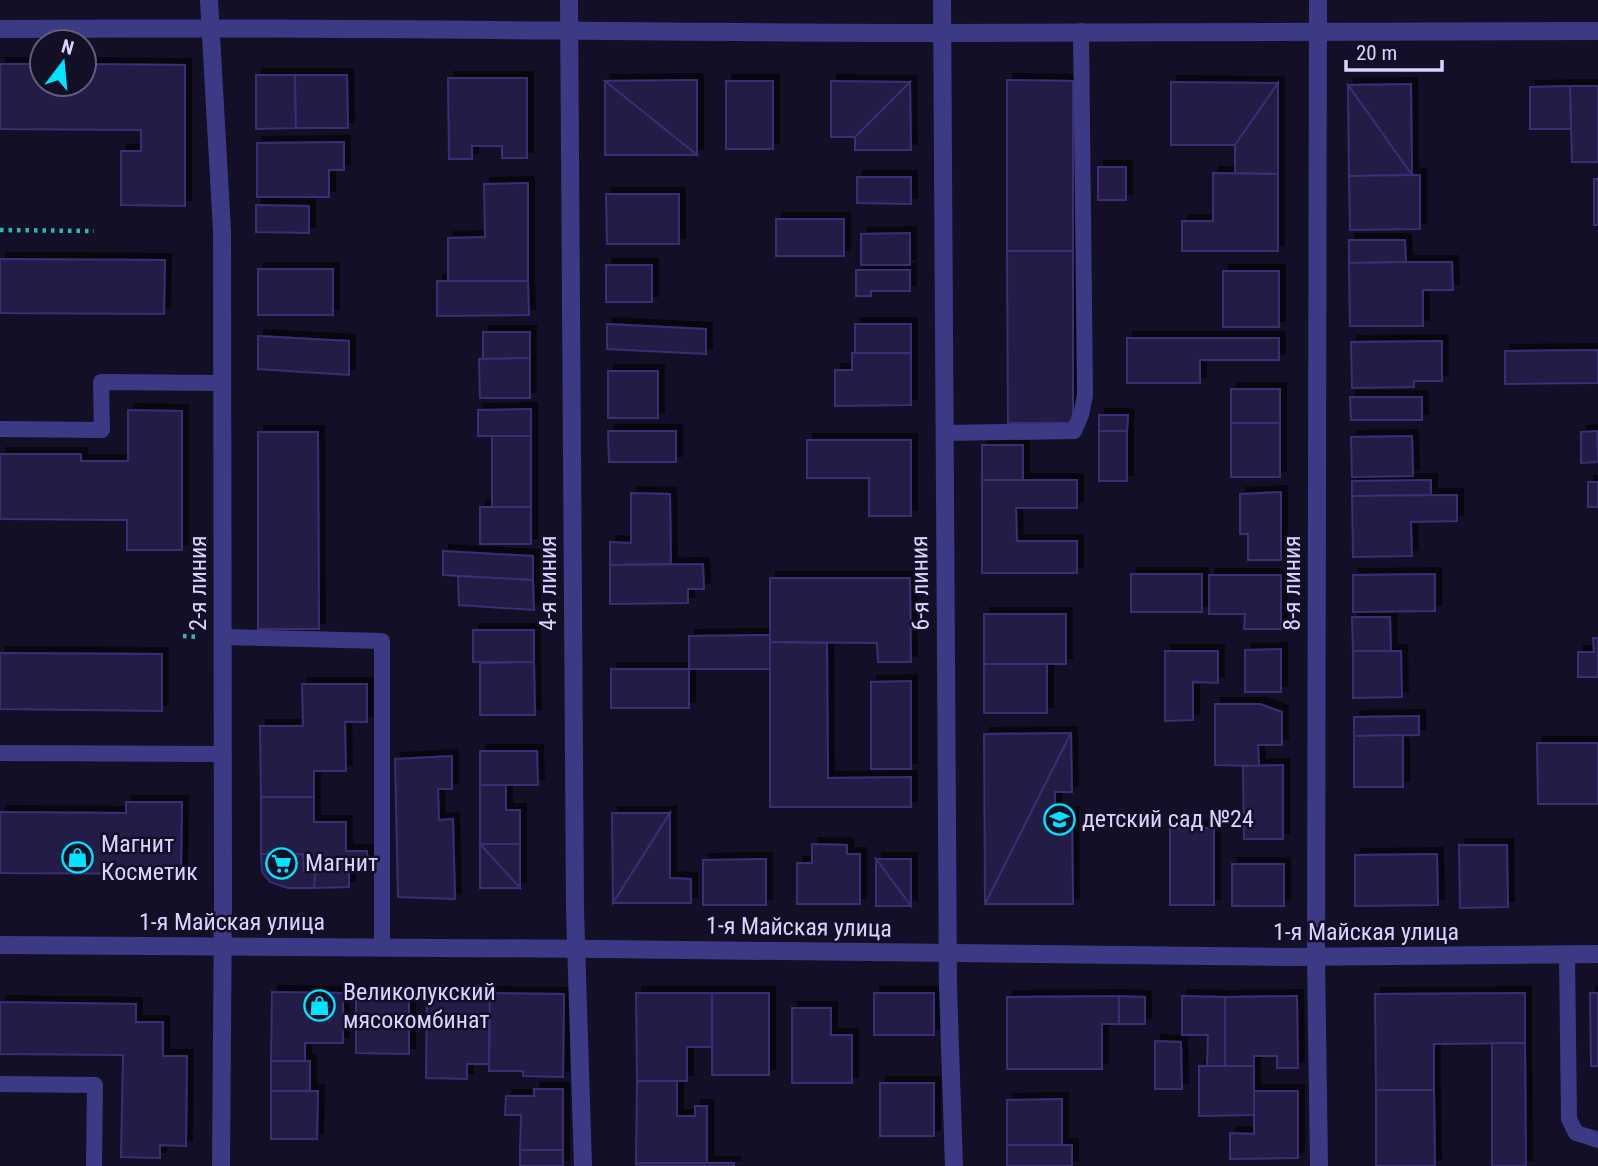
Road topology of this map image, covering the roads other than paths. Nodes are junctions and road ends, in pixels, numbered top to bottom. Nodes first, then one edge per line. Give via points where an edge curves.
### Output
1 (209, 0) edge
2 (569, 0) edge
3 (942, 0) edge
4 (1318, 0) edge
5 (209, 27) junction
6 (0, 29) edge
7 (569, 30) junction
8 (1318, 30) junction
9 (1081, 31) junction
10 (1598, 31) edge
11 (942, 33) junction
12 (222, 383) junction
13 (0, 429) edge
14 (944, 433) junction
15 (223, 637) junction
16 (0, 753) edge
17 (222, 754) junction
18 (0, 945) edge
19 (223, 947) junction
20 (382, 948) junction
21 (576, 949) junction
22 (948, 954) junction
23 (1567, 954) junction
24 (1598, 954) edge
25 (1316, 957) junction
26 (0, 1084) edge
27 (1598, 1140) edge
28 (94, 1166) edge
29 (221, 1166) edge
30 (583, 1166) edge
31 (954, 1166) edge
32 (1319, 1166) edge

1 - 5 street, 2-я линия
2 - 7 street, 4-я линия
3 - 11 street, 6-я линия
4 - 8 street, 8-я линия
5 - 6 street
5 - 7 street
5 - 12 street, 2-я линия via 222,231
7 - 11 street
7 - 21 street, 4-я линия
8 - 9 street
8 - 10 street
8 - 25 street, 8-я линия
9 - 11 street
9 - 14 lane via 1085,396 1081,415 1073,431
11 - 14 street, 6-я линия
12 - 13 lane via 101,382 102,430
12 - 15 street, 2-я линия
14 - 22 street, 6-я линия
15 - 17 street, 2-я линия
15 - 20 lane via 382,640
16 - 17 lane
17 - 19 street, 2-я линия
18 - 19 street, 1-я Майская улица
19 - 20 street, 1-я Майская улица
19 - 29 street, 2-я линия
20 - 21 street, 1-я Майская улица
21 - 22 street, 1-я Майская улица
21 - 30 street, 4-я линия
22 - 25 street, 1-я Майская улица
22 - 31 street, 6-я линия
23 - 24 street, 1-я Майская улица
23 - 25 street, 1-я Майская улица
23 - 27 lane via 1569,1119 1576,1133
25 - 32 street, 8-я линия
26 - 28 lane via 95,1085

